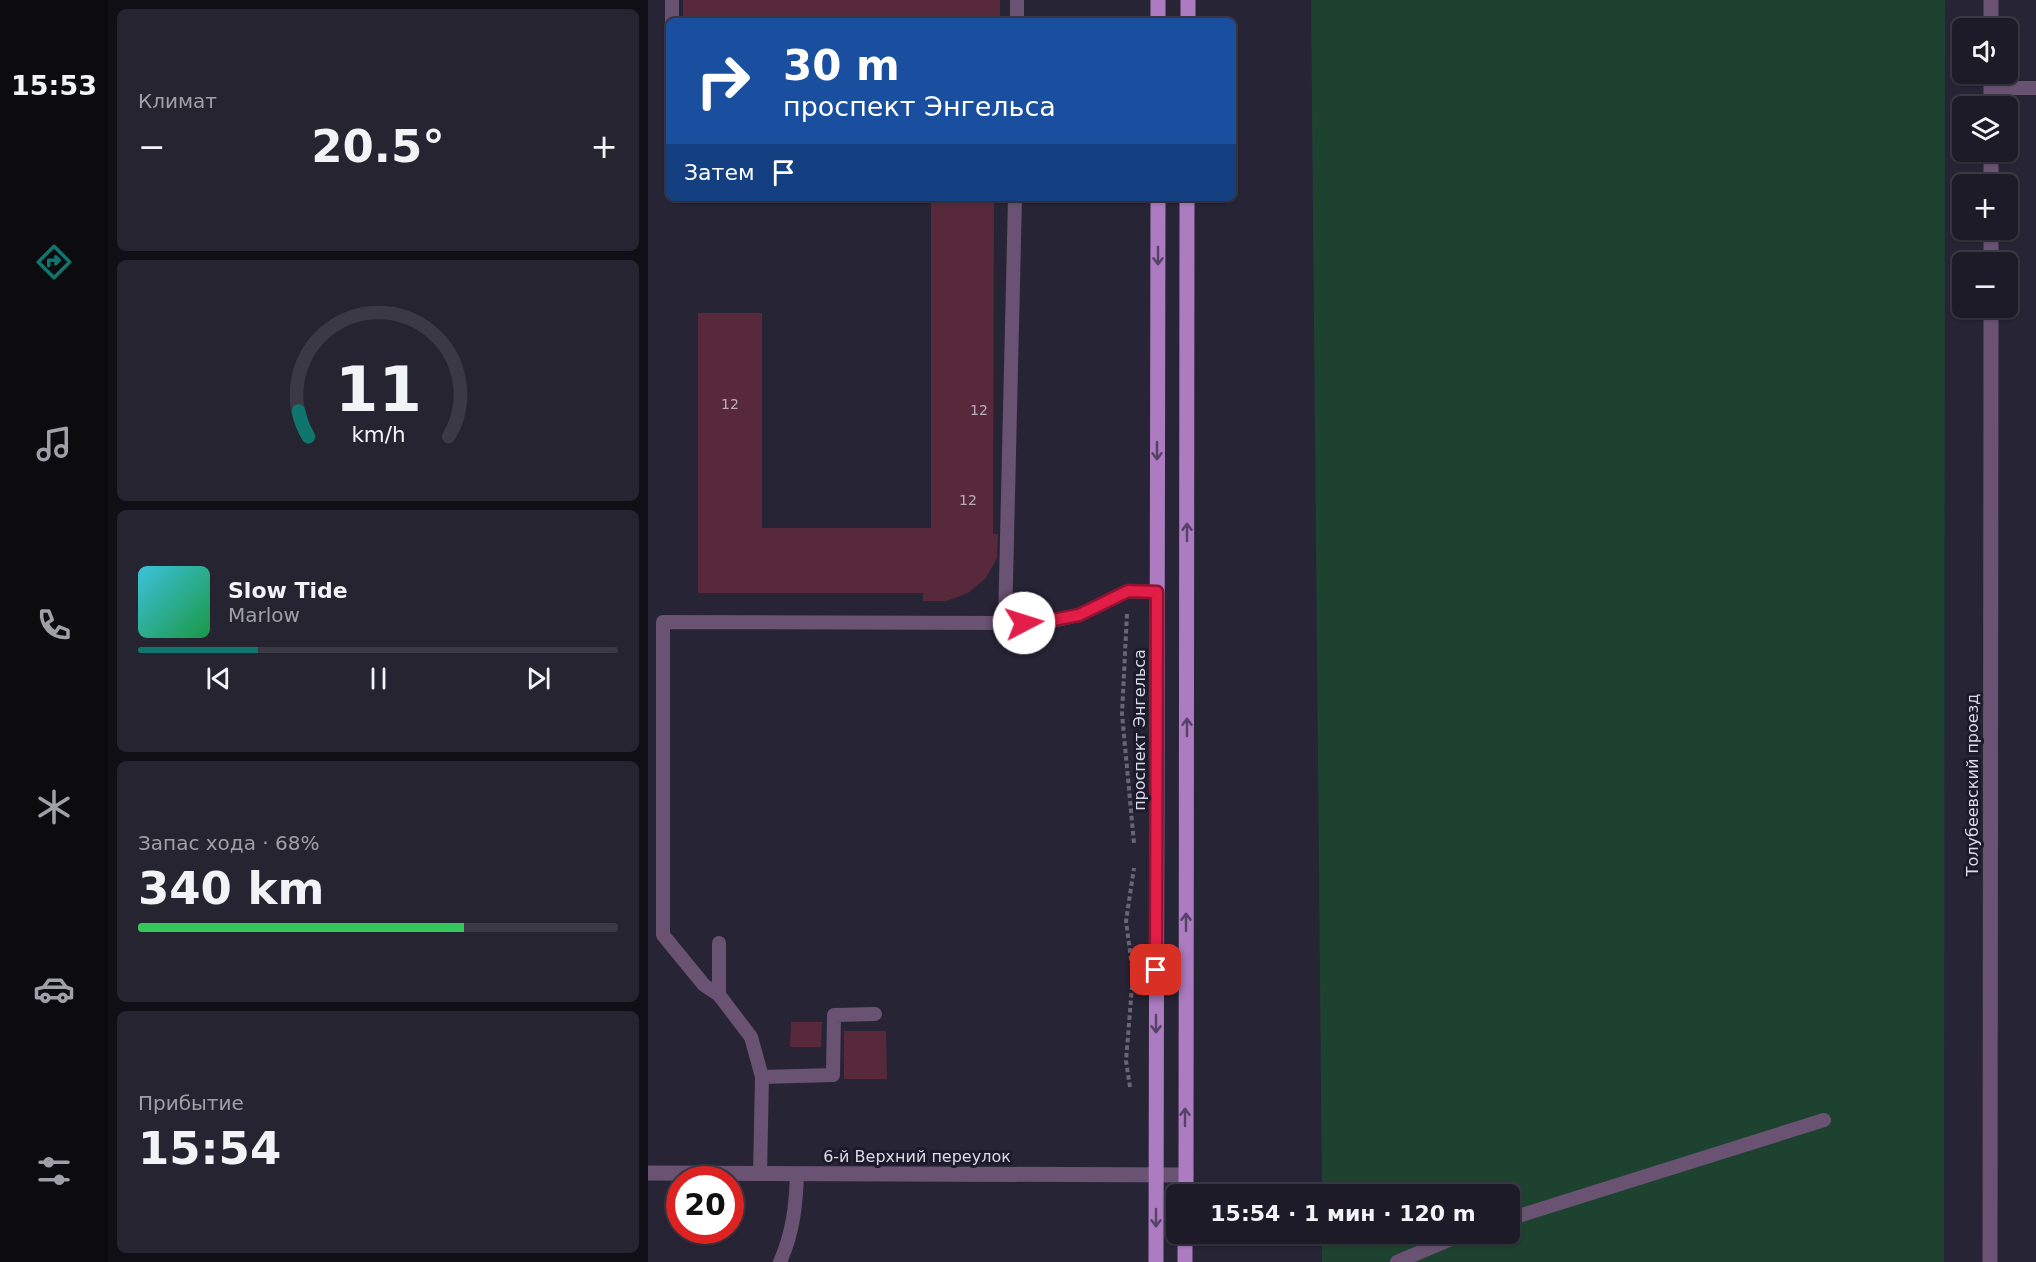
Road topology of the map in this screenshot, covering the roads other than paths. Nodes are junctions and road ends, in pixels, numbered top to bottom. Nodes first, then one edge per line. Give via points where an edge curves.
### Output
1 (672, 0) edge
2 (1017, 0) edge
3 (1158, 0) edge
4 (1188, 0) edge
5 (1991, 0) edge
6 (672, 18) edge
7 (1017, 18) edge
8 (1158, 18) edge
9 (1188, 18) edge
10 (1991, 18) edge
11 (2010, 84) edge
12 (2036, 88) edge
13 (1016, 201) edge
14 (1158, 201) edge
15 (1187, 201) edge
16 (1990, 318) edge
17 (1157, 592) junction
18 (1005, 623) junction
19 (719, 943) dead end
20 (719, 995) junction
21 (875, 1014) dead end
22 (762, 1077) junction
23 (1824, 1120) dead end
24 (648, 1173) edge
25 (760, 1174) junction
26 (797, 1174) junction
27 (1156, 1175) junction
28 (1186, 1175) junction
29 (1186, 1184) edge
30 (1520, 1216) edge
31 (1185, 1244) edge
32 (1439, 1244) edge
33 (780, 1262) edge
34 (1156, 1262) edge
35 (1185, 1262) edge
36 (1396, 1262) edge
37 (1990, 1262) edge

1 - 6 lane
2 - 7 lane
3 - 8 main road
4 - 9 main road
5 - 10 street
11 - 12 lane
13 - 18 lane
14 -> 17 main road, проспект Энгельса
28 -> 15 main road
16 - 37 street, Толубеевский проезд
17 - 18 lane via 1128,591 1079,615 1043,622
17 -> 27 main road, проспект Энгельса
18 - 20 lane via 663,621 663,935 704,986
19 - 20 lane
20 - 22 lane via 751,1037
21 - 22 lane via 834,1015 833,1076
22 - 25 lane
23 - 30 lane
24 - 25 street, 6-й Верхний переулок
25 - 26 street, 6-й Верхний переулок
26 - 27 street, 6-й Верхний переулок
26 - 33 lane via 790,1238
27 - 28 street, 6-й Верхний переулок
27 -> 34 main road, проспект Энгельса
28 - 29 main road
31 - 35 main road
32 - 36 lane

